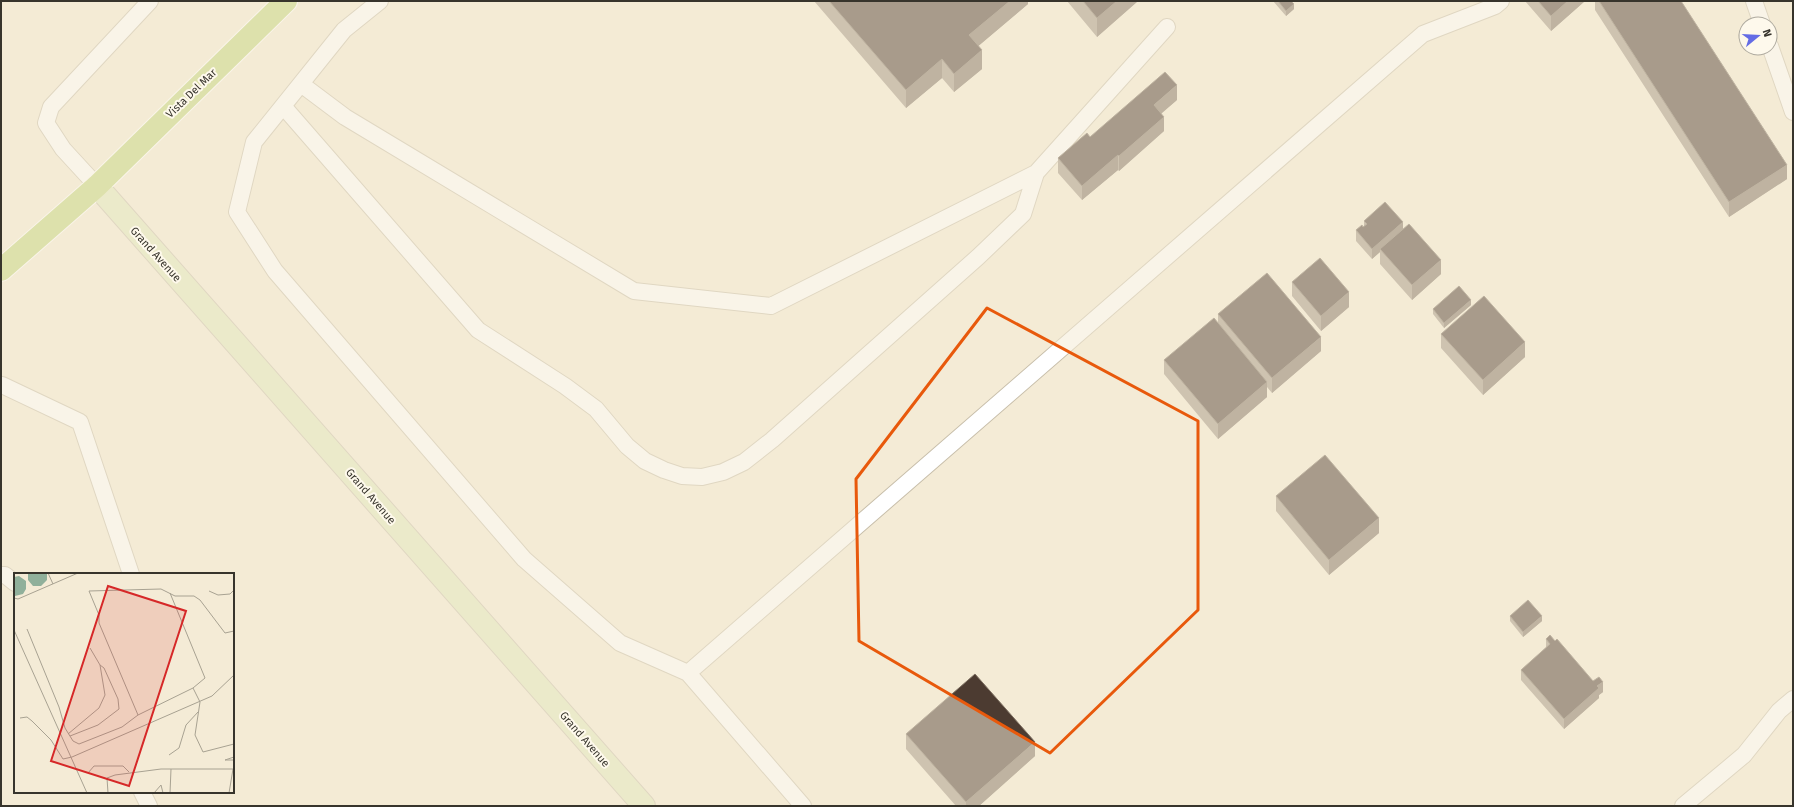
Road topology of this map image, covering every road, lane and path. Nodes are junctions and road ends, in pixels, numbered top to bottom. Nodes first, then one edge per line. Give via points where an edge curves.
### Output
1 (150, 1) edge
2 (286, 1) edge
3 (380, 1) edge
4 (1501, 1) edge
5 (1754, 1) edge
6 (1759, 16) edge
7 (1167, 26) dead end
8 (1773, 56) edge
9 (301, 84) junction
10 (283, 106) junction
11 (1793, 112) edge
12 (1036, 173) junction
13 (97, 186) junction
14 (1, 270) edge
15 (2, 385) dead end
16 (131, 573) edge
17 (1, 575) edge
18 (14, 581) edge
19 (688, 673) junction
20 (1793, 699) edge
21 (142, 793) edge
22 (148, 806) edge
23 (644, 806) edge
24 (803, 806) edge
25 (1683, 806) edge

1 - 13 lane via 51,107 46,123 63,149
2 - 13 main road, Vista Del Mar
3 - 9 lane via 344,30
4 - 19 lane via 1495,6 1423,34
5 - 6 lane
7 - 12 lane
8 - 11 lane
9 - 10 lane
9 - 12 lane via 345,117 634,291 771,306
10 - 12 lane via 478,330 596,409 627,446 645,461 682,476 702,477 723,472 744,462 772,440 1023,214
10 - 19 lane via 254,142 237,212 274,271 524,559 620,643
13 - 14 main road, Vista Del Mar
13 - 23 main road, Grand Avenue
15 - 16 lane via 80,422
17 - 18 lane
19 - 24 lane
20 - 25 lane via 1744,755
21 - 22 lane

